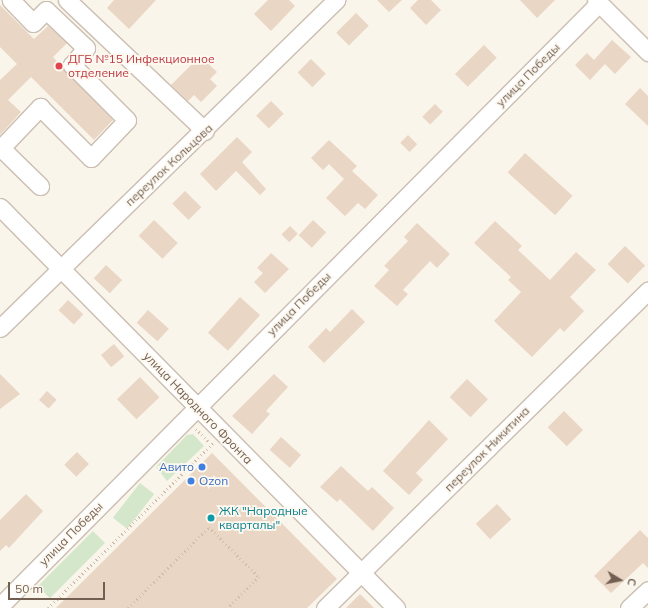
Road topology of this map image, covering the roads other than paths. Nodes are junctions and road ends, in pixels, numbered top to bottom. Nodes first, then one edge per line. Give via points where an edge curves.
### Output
1 (11, 0) edge
2 (336, 0) edge
3 (72, 2) edge
4 (598, 2) edge
5 (648, 52) edge
6 (205, 131) junction
7 (0, 148) edge
8 (40, 186) dead end
9 (0, 207) edge
10 (60, 267) junction
11 (648, 291) edge
12 (0, 328) edge
13 (197, 407) junction
14 (360, 574) junction
15 (648, 590) edge
16 (0, 606) edge
17 (325, 608) edge
18 (396, 608) edge
19 (630, 608) edge

1 - 7 street via 33,23 46,10 86,48 72,65 127,120 91,158 40,107
2 - 6 street, переулок Кольцова
3 - 6 street
4 - 5 street
4 - 13 street, улица Победы
6 - 10 street, переулок Кольцова
7 - 8 street
9 - 10 street, улица Народного Фронта
10 - 12 street, переулок Кольцова
10 - 13 street, улица Народного Фронта
11 - 14 street, переулок Никитина
13 - 14 street, улица Народного Фронта
13 - 16 street, улица Победы
14 - 17 street, переулок Никитина
14 - 18 street, улица Народного Фронта
15 - 19 street

